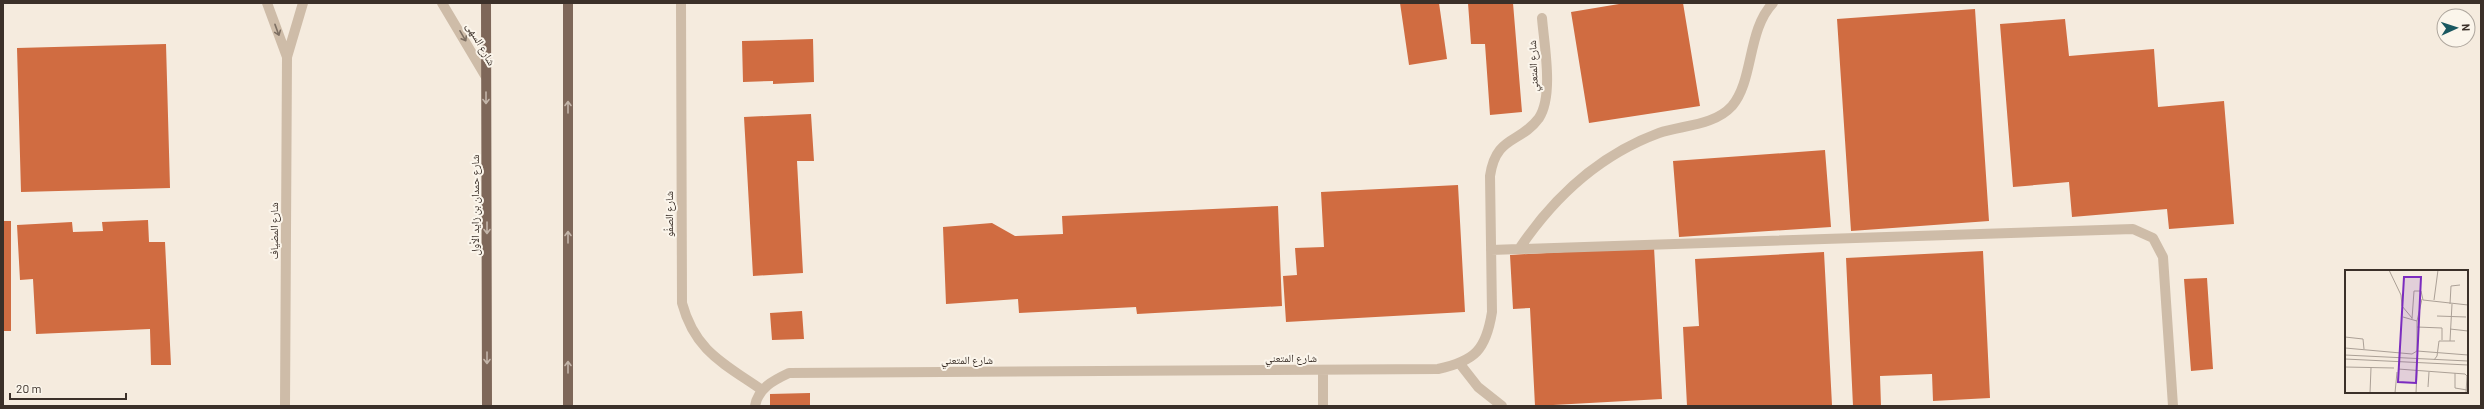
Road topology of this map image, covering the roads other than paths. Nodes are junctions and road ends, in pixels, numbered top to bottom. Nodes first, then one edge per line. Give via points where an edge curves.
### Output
1 (267, 3) edge
2 (303, 3) edge
3 (442, 3) edge
4 (486, 3) edge
5 (568, 3) edge
6 (681, 3) edge
7 (1773, 3) edge
8 (1542, 18) dead end
9 (286, 56) junction
10 (486, 77) junction
11 (1519, 249) junction
12 (1491, 250) junction
13 (1460, 364) junction
14 (1323, 370) junction
15 (762, 390) junction
16 (285, 406) edge
17 (487, 406) edge
18 (568, 406) edge
19 (755, 406) edge
20 (1323, 406) edge
21 (1502, 406) edge
22 (2173, 406) edge

1 -> 9 street, شارع المضياف
2 - 9 street, شارع المضياف
3 -> 10 street, شارع السهى
4 - 10 main road, شارع حمدان بن زايد الأول
18 -> 5 main road
6 - 15 street, شارع الصفُو via 682,303 688,323 699,341 713,356
7 - 11 street via 1759,25 1740,93 1732,106 1708,121 1644,139 1605,160 1554,202
8 - 12 street, شارع المتعني via 1547,90 1545,104 1539,117 1529,128 1506,142 1492,163
9 - 16 street, شارع المضياف
10 -> 17 main road, شارع حمدان بن زايد الأول
11 - 12 street
11 - 22 street via 2134,229 2153,238 2163,257
12 - 13 street, شارع المتعني via 1492,312 1488,334 1476,353
13 - 14 street, شارع المتعني via 1438,369
13 - 21 street via 1478,387
14 - 15 street, شارع المتعني via 789,373 774,380
14 - 20 street
15 - 19 street, شارع المتعني

